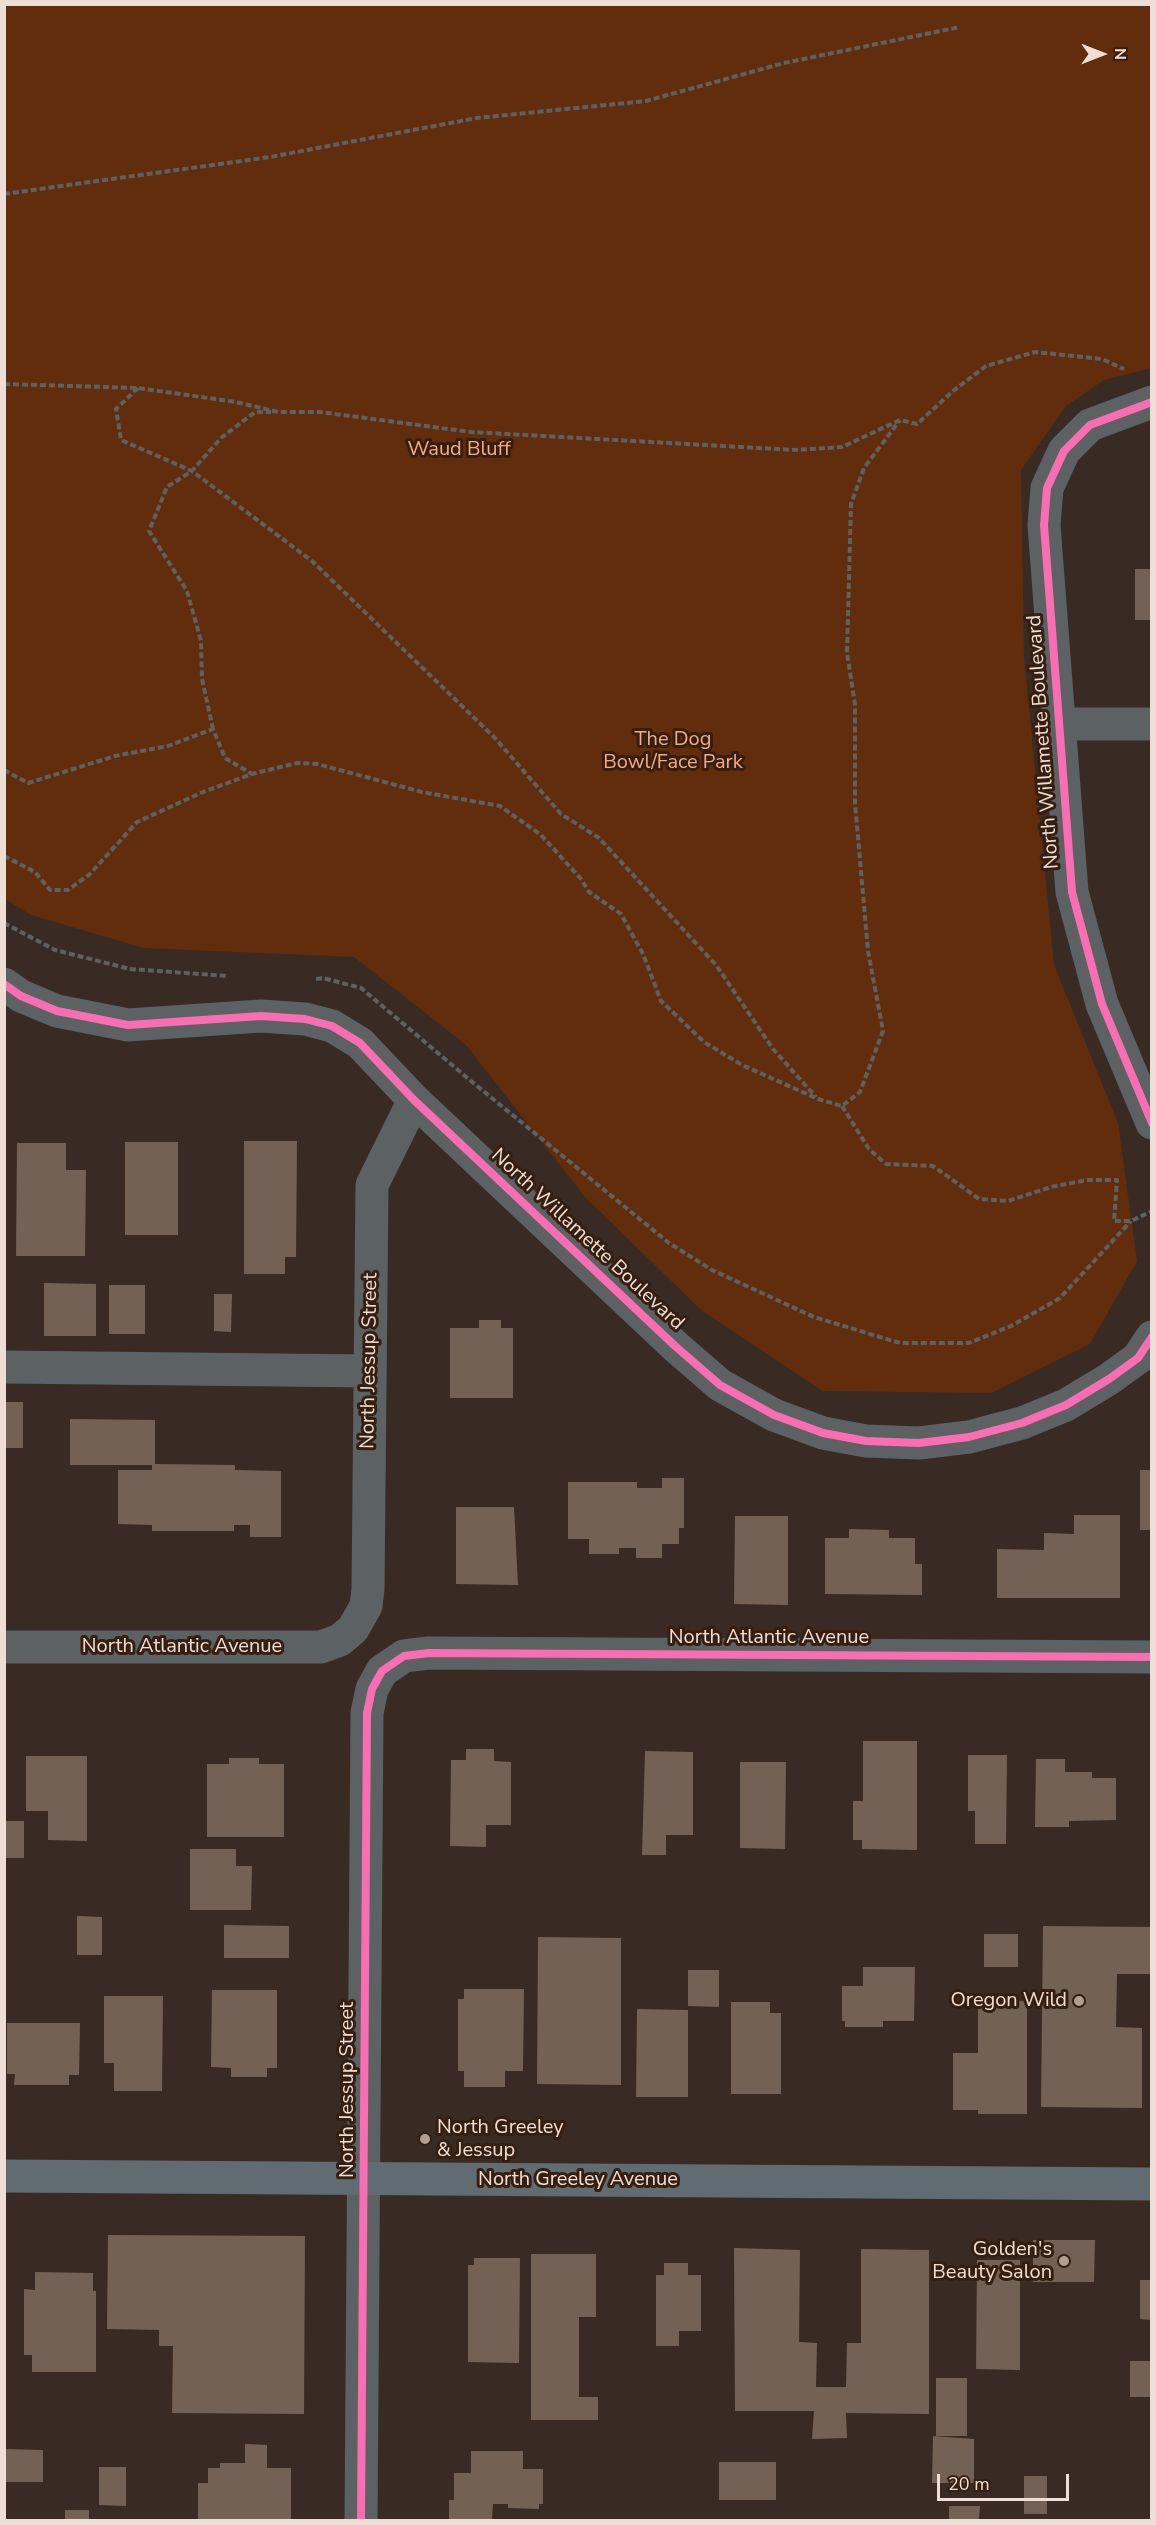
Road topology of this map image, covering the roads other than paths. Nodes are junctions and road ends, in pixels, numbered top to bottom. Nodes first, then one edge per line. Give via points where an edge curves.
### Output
1 (1152, 402) edge
2 (1058, 724) junction
3 (1152, 724) edge
4 (4, 984) edge
5 (414, 1100) junction
6 (1152, 1123) edge
7 (1152, 1337) edge
8 (4, 1367) edge
9 (370, 1371) junction
10 (353, 1629) joint
11 (4, 1647) edge
12 (1152, 1657) edge
13 (388, 1665) joint
14 (4, 2176) edge
15 (364, 2179) junction
16 (1152, 2184) edge
17 (361, 2520) edge

1 - 2 street, North Willamette Boulevard via 1090,425 1064,451 1047,488 1044,525
2 - 3 street
2 - 6 street, North Willamette Boulevard via 1072,892 1083,940 1102,1004
4 - 5 street, North Willamette Boulevard via 57,1011 128,1025 261,1016 305,1019 332,1026 360,1043
5 - 7 street, North Willamette Boulevard via 720,1385 774,1415 823,1433 866,1442 919,1443 969,1437 1022,1423 1066,1405 1109,1379 1138,1358
5 - 9 street, North Jessup Street via 372,1185
8 - 9 street
9 - 10 street, North Jessup Street via 368,1589 366,1606
10 - 11 street, North Atlantic Avenue via 340,1640 321,1647
12 - 13 street, North Atlantic Avenue via 429,1653 404,1656
13 - 15 street, North Jessup Street via 372,1689 367,1713
14 - 15 main road, North Greeley Avenue
15 - 16 main road, North Greeley Avenue
15 - 17 street, North Jessup Street

